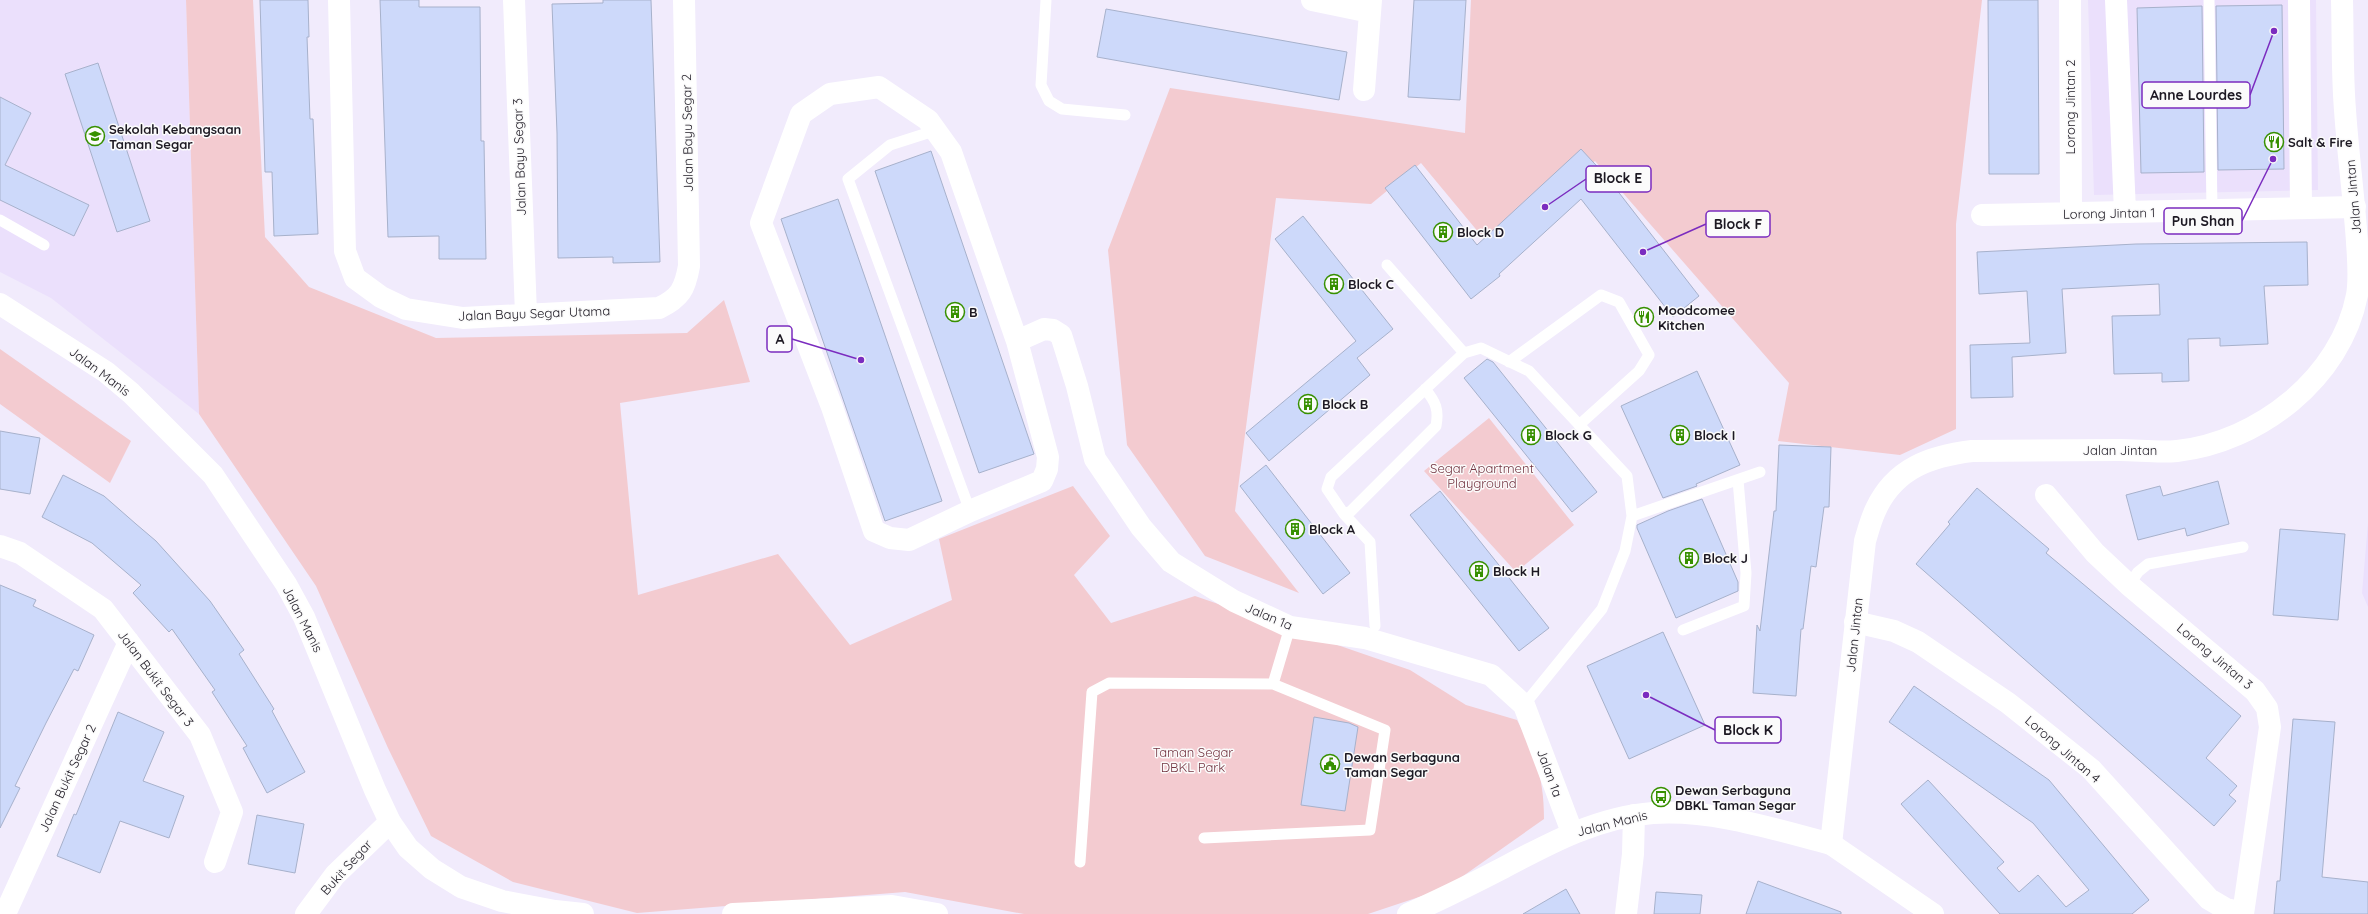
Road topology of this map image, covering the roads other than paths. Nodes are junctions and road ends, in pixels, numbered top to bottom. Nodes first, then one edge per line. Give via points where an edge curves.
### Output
1 (340, 0) edge
2 (514, 0) edge
3 (684, 0) edge
4 (1046, 0) edge
5 (1312, 0) edge
6 (2070, 0) edge
7 (2116, 0) edge
8 (2209, 0) edge
9 (2299, 0) edge
10 (2342, 0) edge
11 (1370, 6) edge
12 (1364, 90) dead end
13 (1125, 115) dead end
14 (937, 130) junction
15 (2355, 207) junction
16 (2301, 208) junction
17 (2212, 211) junction
18 (2125, 212) junction
19 (2071, 213) junction
20 (1982, 215) dead end
21 (0, 220) edge
22 (44, 245) dead end
23 (1387, 265) dead end
24 (689, 266) joint
25 (0, 304) edge
26 (526, 314) junction
27 (1017, 341) junction
28 (1464, 353) junction
29 (1509, 362) junction
30 (1426, 389) junction
31 (1579, 425) junction
32 (1760, 472) dead end
33 (1738, 480) junction
34 (2046, 496) dead end
35 (970, 511) junction
36 (1344, 514) junction
37 (1632, 516) junction
38 (0, 546) edge
39 (2243, 547) dead end
40 (2129, 585) junction
41 (1855, 622) junction
42 (1375, 626) dead end
43 (1290, 627) junction
44 (1682, 630) dead end
45 (129, 642) junction
46 (1273, 684) junction
47 (1524, 705) junction
48 (1634, 815) junction
49 (390, 822) junction
50 (1572, 832) junction
51 (1204, 838) dead end
52 (1831, 844) junction
53 (215, 862) dead end
54 (1080, 862) dead end
55 (5, 914) edge
56 (306, 914) edge
57 (583, 914) edge
58 (732, 914) edge
59 (937, 914) edge
60 (1408, 914) edge
61 (1626, 914) edge
62 (1933, 914) edge
63 (2243, 914) edge

1 - 26 street, Jalan Bayu Segar Utama via 345,251 355,278 381,297 406,309 463,318
2 - 26 street, Jalan Bayu Segar 3
3 - 24 street, Jalan Bayu Segar 2
4 - 13 lane via 1041,85 1049,101 1062,109
5 - 11 street
6 - 19 street, Lorong Jintan 2
7 - 18 street
8 - 17 lane
9 - 16 street
10 - 15 street, Jalan Jintan via 2345,109
11 - 12 street
14 - 27 street via 951,152
14 - 35 lane via 890,145 848,179
14 - 35 street via 928,120 879,87 830,94 801,114 761,223 832,407 874,531 890,538 909,540
15 - 16 street, Lorong Jintan 1
15 - 41 street, Jalan Jintan via 2358,267 2357,293 2351,318 2340,344 2298,395 2271,416 2242,433 2176,451 1972,451 1943,454 1916,464 1892,484 1876,508 1865,541
16 - 17 street, Lorong Jintan 1
17 - 18 street, Lorong Jintan 1
18 - 19 street, Lorong Jintan 1
19 - 20 street, Lorong Jintan 1
21 - 22 lane
23 - 28 lane
24 - 26 street, Jalan Bayu Segar Utama via 687,281 676,300 659,308
25 - 49 street, Jalan Manis via 106,372 131,393 213,475 286,584 304,617
27 - 35 street via 1048,457 1047,470 1042,481
27 - 43 street, Jalan 1a via 1044,329 1053,330 1061,335 1095,459 1141,527 1171,562 1234,601
28 - 29 lane via 1481,348
28 - 30 lane
29 - 31 lane via 1529,371
29 - 31 lane via 1601,295 1618,302 1649,355 1639,371
30 - 36 lane via 1435,401 1438,413 1436,426 1351,511
30 - 36 lane via 1331,476 1327,490
31 - 37 lane via 1627,476
32 - 33 lane
33 - 37 lane
33 - 44 lane via 1746,573 1744,606
34 - 40 street, Lorong Jintan 3 via 2095,553
36 - 42 lane via 1370,542
37 - 47 lane via 1625,551 1602,609
38 - 45 street, Jalan Bukit Segar 3 via 20,553 103,609
39 - 40 lane via 2148,564 2138,572
40 - 63 street, Lorong Jintan 3 via 2255,691 2267,708 2270,727
41 - 52 street, Jalan Jintan
41 - 63 street, Lorong Jintan 4 via 1894,631 1918,642 2008,703 2091,769 2209,899 2226,909
43 - 46 lane
43 - 47 street, Jalan 1a via 1365,638 1492,675
45 - 53 street, Jalan Bukit Segar 3 via 200,735 232,812
45 - 55 street, Jalan Bukit Segar 2
46 - 51 lane via 1385,730 1370,830
46 - 54 lane via 1110,683 1092,692
47 - 50 street, Jalan 1a
48 - 50 street, Jalan Manis
48 - 52 street, Jalan Manis via 1707,815 1752,823
48 - 61 street via 1633,854
49 - 56 street, Bukit Segar via 335,876
49 - 57 street, Jalan Manis via 408,848 432,869 461,887 502,901
50 - 60 street, Jalan Manis
52 - 62 street, Jalan Manis
58 - 59 street via 892,906

